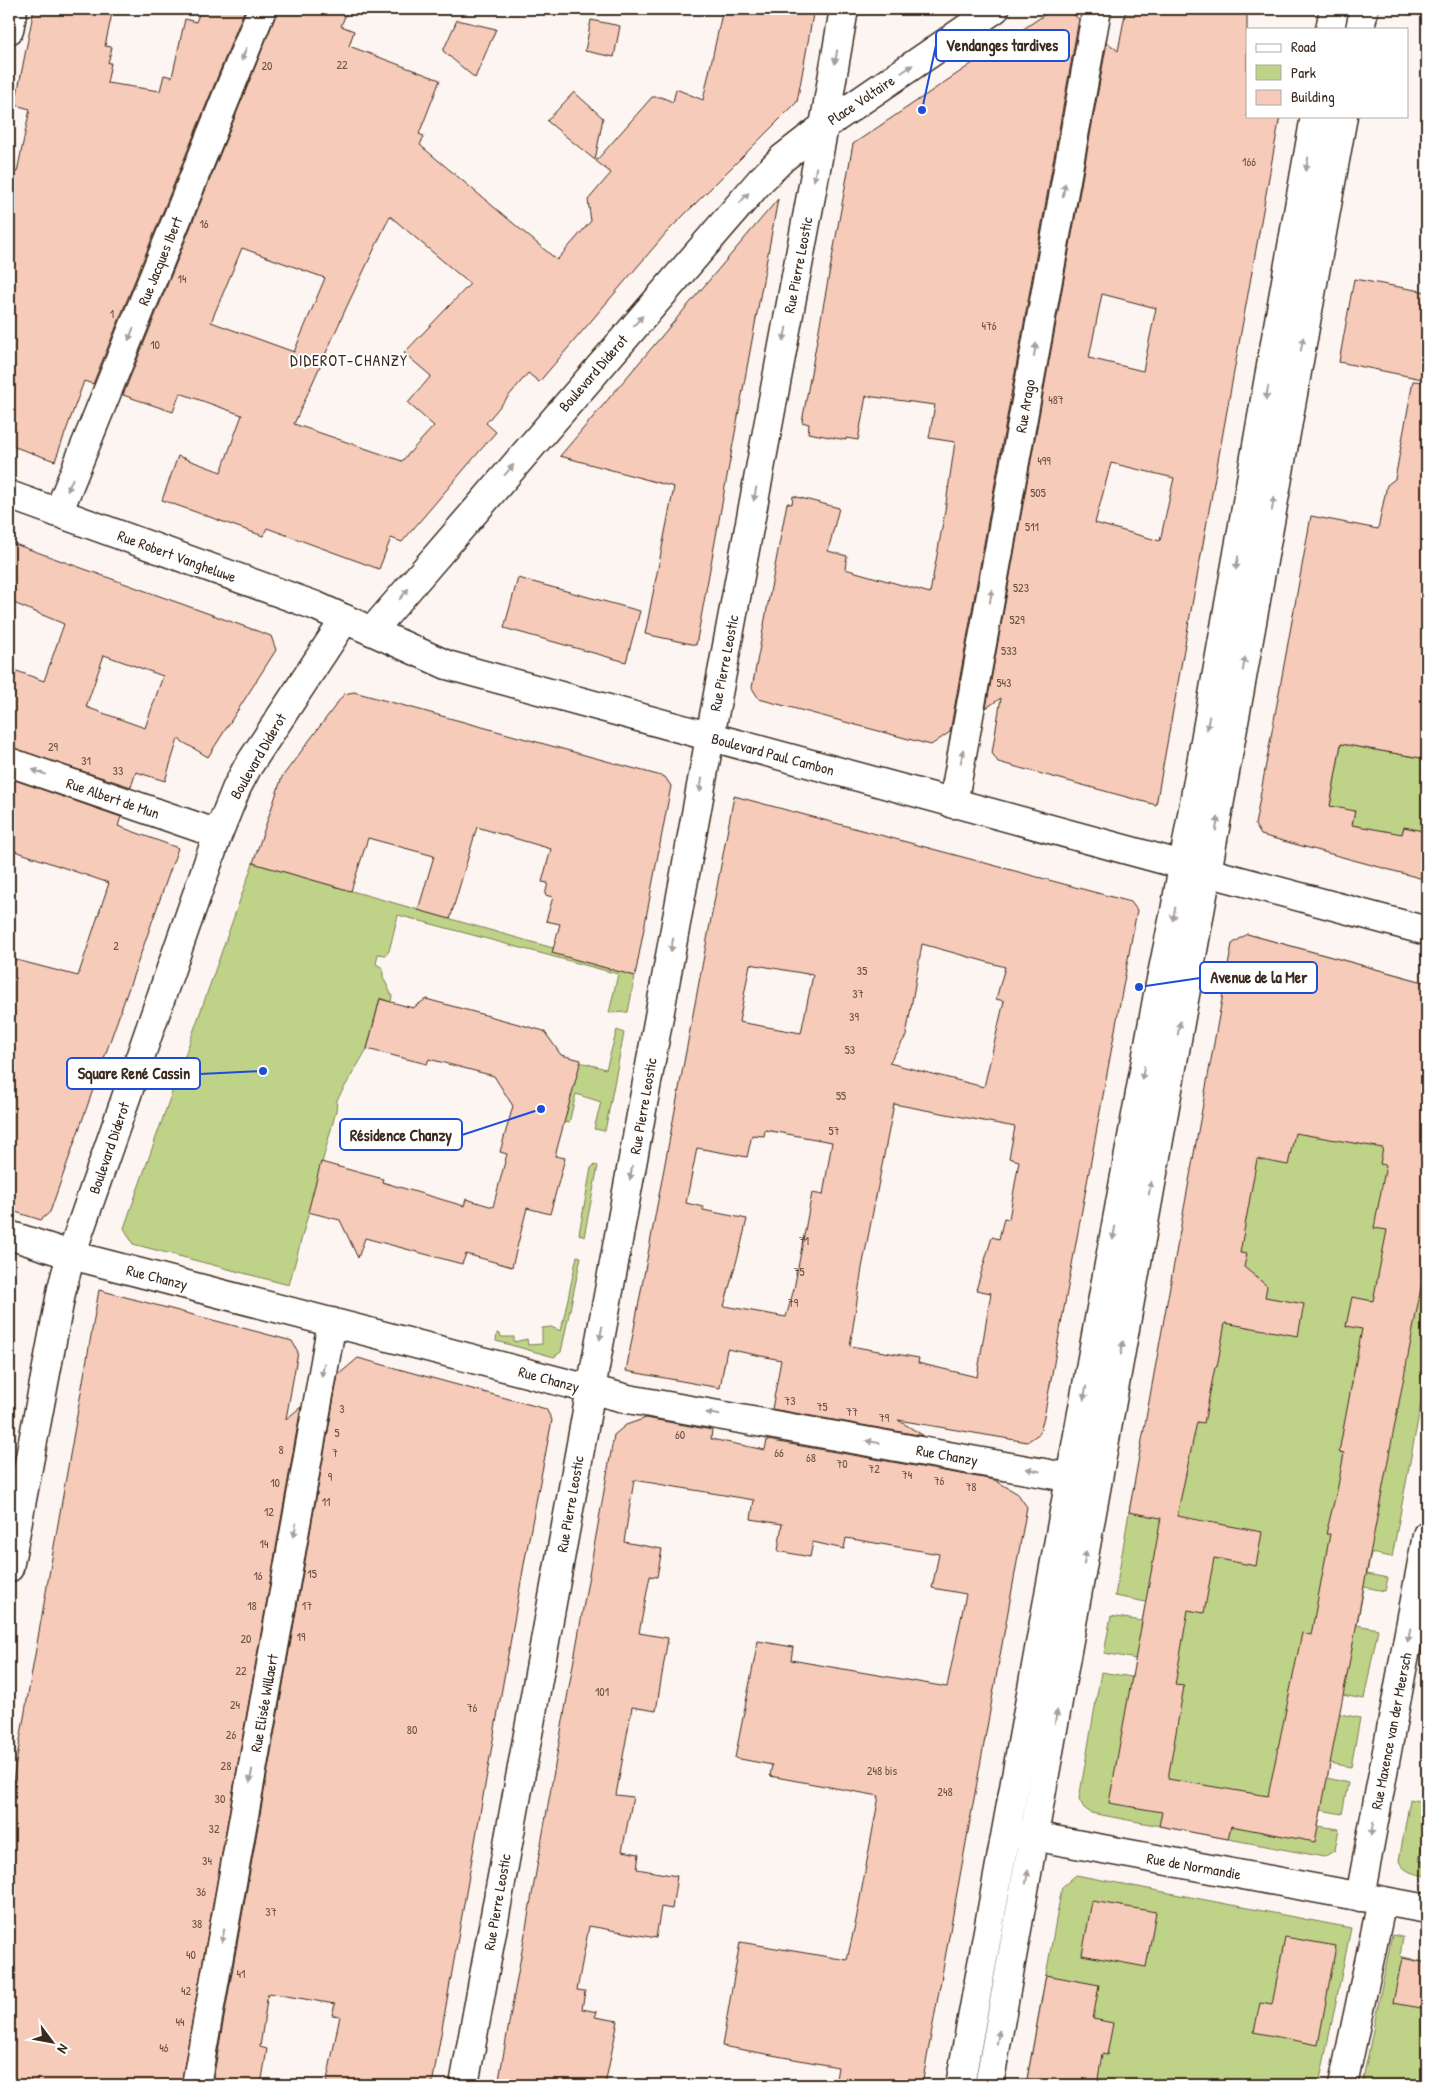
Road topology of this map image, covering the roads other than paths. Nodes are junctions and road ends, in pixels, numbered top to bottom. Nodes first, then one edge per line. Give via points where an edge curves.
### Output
1 (13, 9) edge
2 (262, 9) edge
3 (844, 9) edge
4 (995, 9) edge
5 (1097, 9) edge
6 (1334, 9) edge
7 (1364, 9) edge
8 (1330, 28) edge
9 (1360, 28) edge
10 (9, 30) edge
11 (1315, 118) edge
12 (1344, 118) edge
13 (824, 126) junction
14 (9, 495) edge
15 (58, 513) junction
16 (345, 619) junction
17 (372, 631) junction
18 (710, 737) junction
19 (9, 762) edge
20 (953, 804) junction
21 (218, 834) junction
22 (1195, 869) junction
23 (1427, 931) edge
24 (9, 1235) edge
25 (71, 1255) junction
26 (332, 1322) junction
27 (591, 1390) junction
28 (1070, 1477) junction
29 (1098, 1482) junction
30 (1427, 1535) edge
31 (9, 1568) edge
32 (1006, 1831) junction
33 (1034, 1836) junction
34 (1371, 1899) junction
35 (1427, 1909) edge
36 (196, 2085) edge
37 (464, 2085) edge
38 (960, 2085) edge
39 (989, 2085) edge
40 (1343, 2085) edge

1 - 10 street
2 -> 15 street, Rue Jacques Ibert
3 -> 13 street, Place Voltaire
13 -> 4 street, Place Voltaire
20 -> 5 street, Rue Arago
6 - 8 street
7 - 9 street
11 -> 22 street
22 -> 12 street
17 -> 13 street, Boulevard Diderot via 747,194
13 -> 18 street, Rue Pierre Leostic
14 - 15 street, Rue Robert Vangheluwe
15 - 16 street, Rue Robert Vangheluwe
16 - 17 street, Boulevard Paul Cambon
16 - 21 street, Boulevard Diderot via 248,768
17 - 18 street, Boulevard Paul Cambon via 446,665
18 - 20 street, Boulevard Paul Cambon
18 -> 27 street, Rue Pierre Leostic
21 -> 19 street, Rue Albert de Mun
20 - 22 street, Boulevard Paul Cambon
21 - 25 street, Boulevard Diderot
22 - 23 street, Boulevard Paul Cambon
22 -> 28 street
29 -> 22 street
24 - 25 street, Rue Chanzy
25 - 26 street, Rue Chanzy
25 - 31 street, Boulevard Diderot
26 - 27 street, Rue Chanzy
26 -> 36 street, Rue Elisée Willaert
28 -> 27 street, Rue Chanzy
27 - 37 street, Rue Pierre Leostic
28 - 29 street, Rue Chanzy
28 - 32 street
33 -> 29 street
30 -> 34 street, Rue Maxence van der Meersch
32 - 33 street, Rue de Normandie
32 - 38 street
33 - 34 street, Rue de Normandie
39 -> 33 street
34 - 35 street, Rue de Normandie
34 - 40 street

